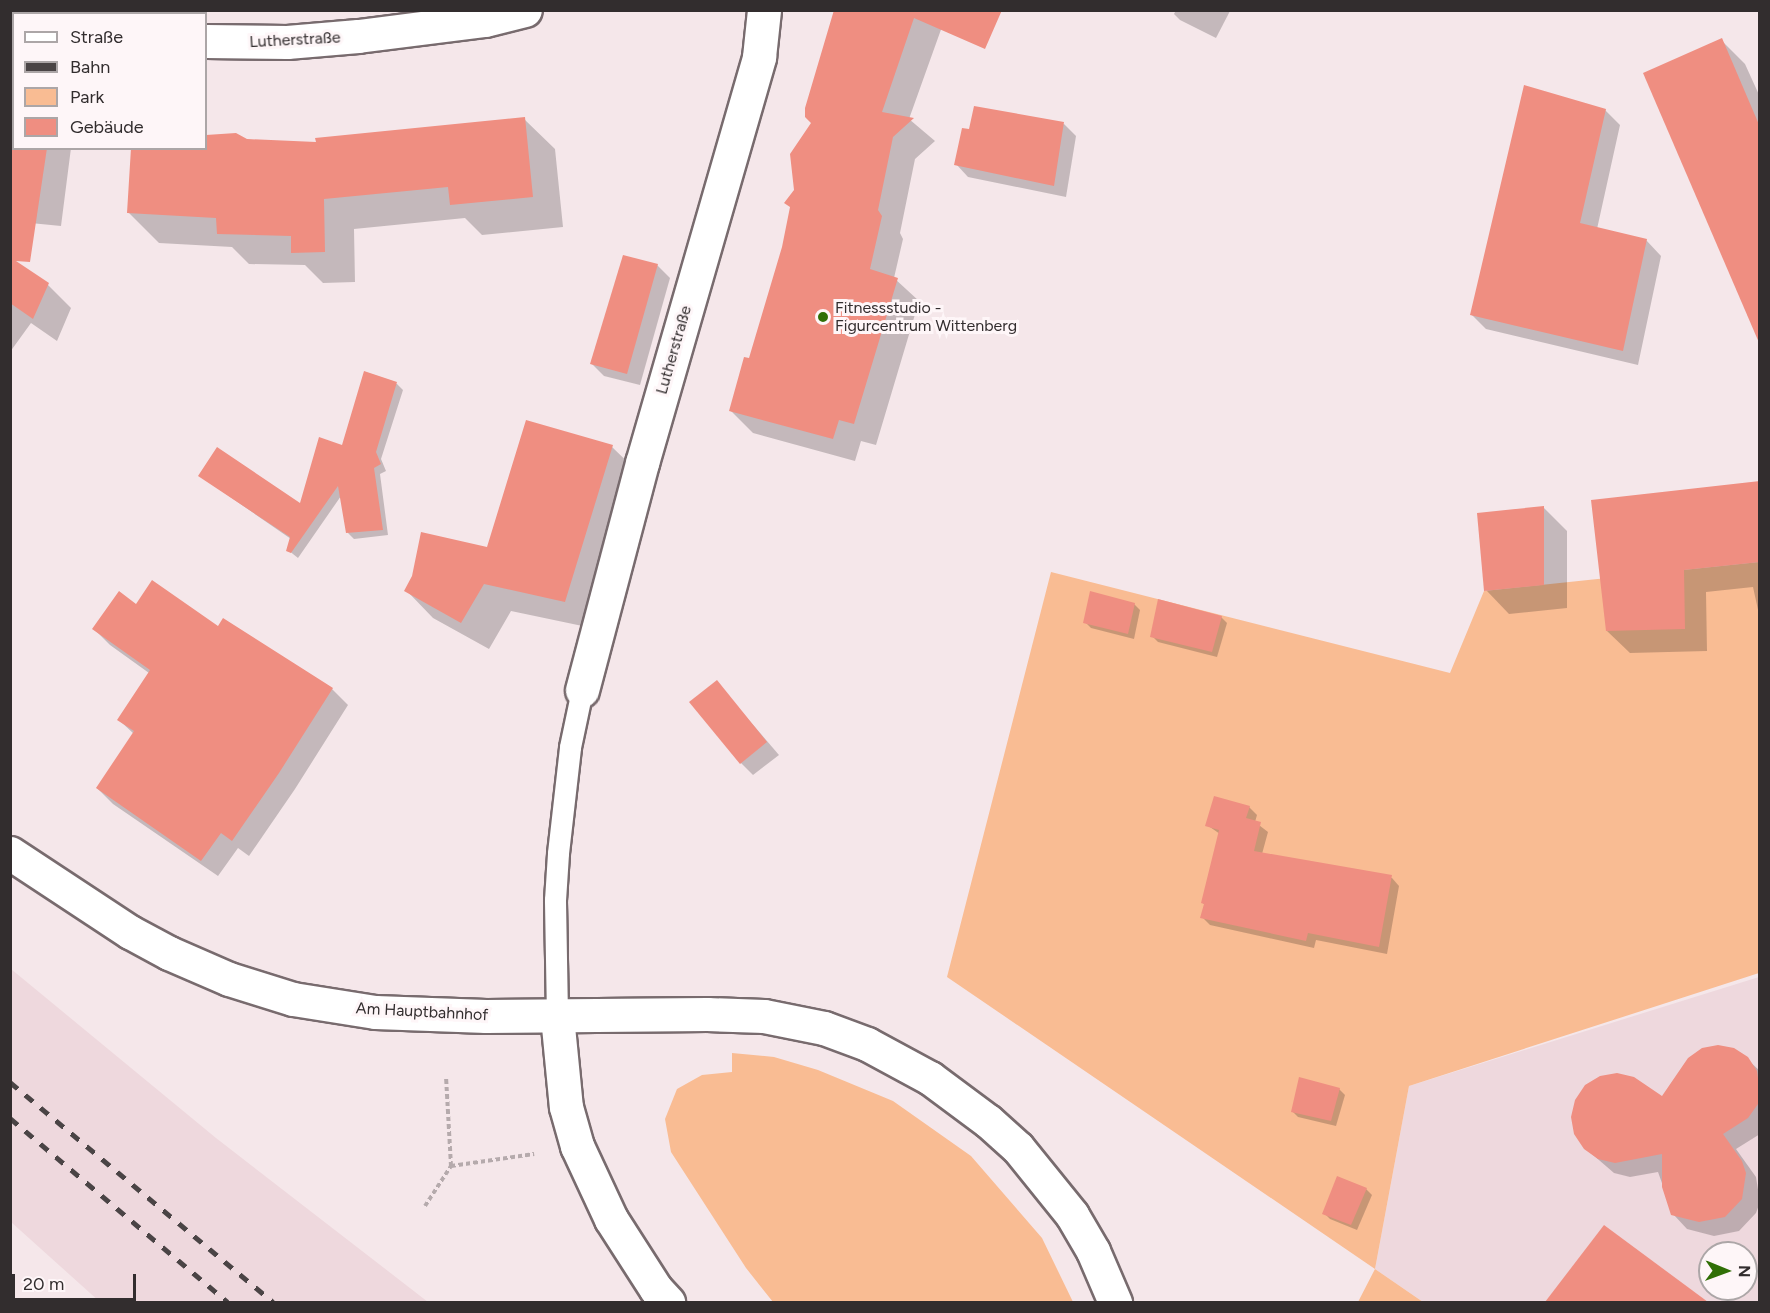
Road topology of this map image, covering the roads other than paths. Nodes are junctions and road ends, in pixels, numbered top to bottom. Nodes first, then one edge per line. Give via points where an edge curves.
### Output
1 (525, 10) edge
2 (764, 10) edge
3 (207, 41) edge
4 (582, 690) joint
5 (10, 853) edge
6 (557, 1016) junction
7 (668, 1302) edge
8 (1115, 1302) edge

1 - 3 street, Lutherstraße via 485,20 358,36 287,42
2 - 4 street, Lutherstraße via 759,57 642,463
4 - 6 lane via 558,853
5 - 6 street, Am Hauptbahnhof via 130,932 169,953 262,990 326,1006 375,1012
6 - 7 street via 566,1107 577,1146 610,1219
6 - 8 street, Am Hauptbahnhof via 764,1016 824,1028 899,1059 956,1096 1018,1148 1072,1215

